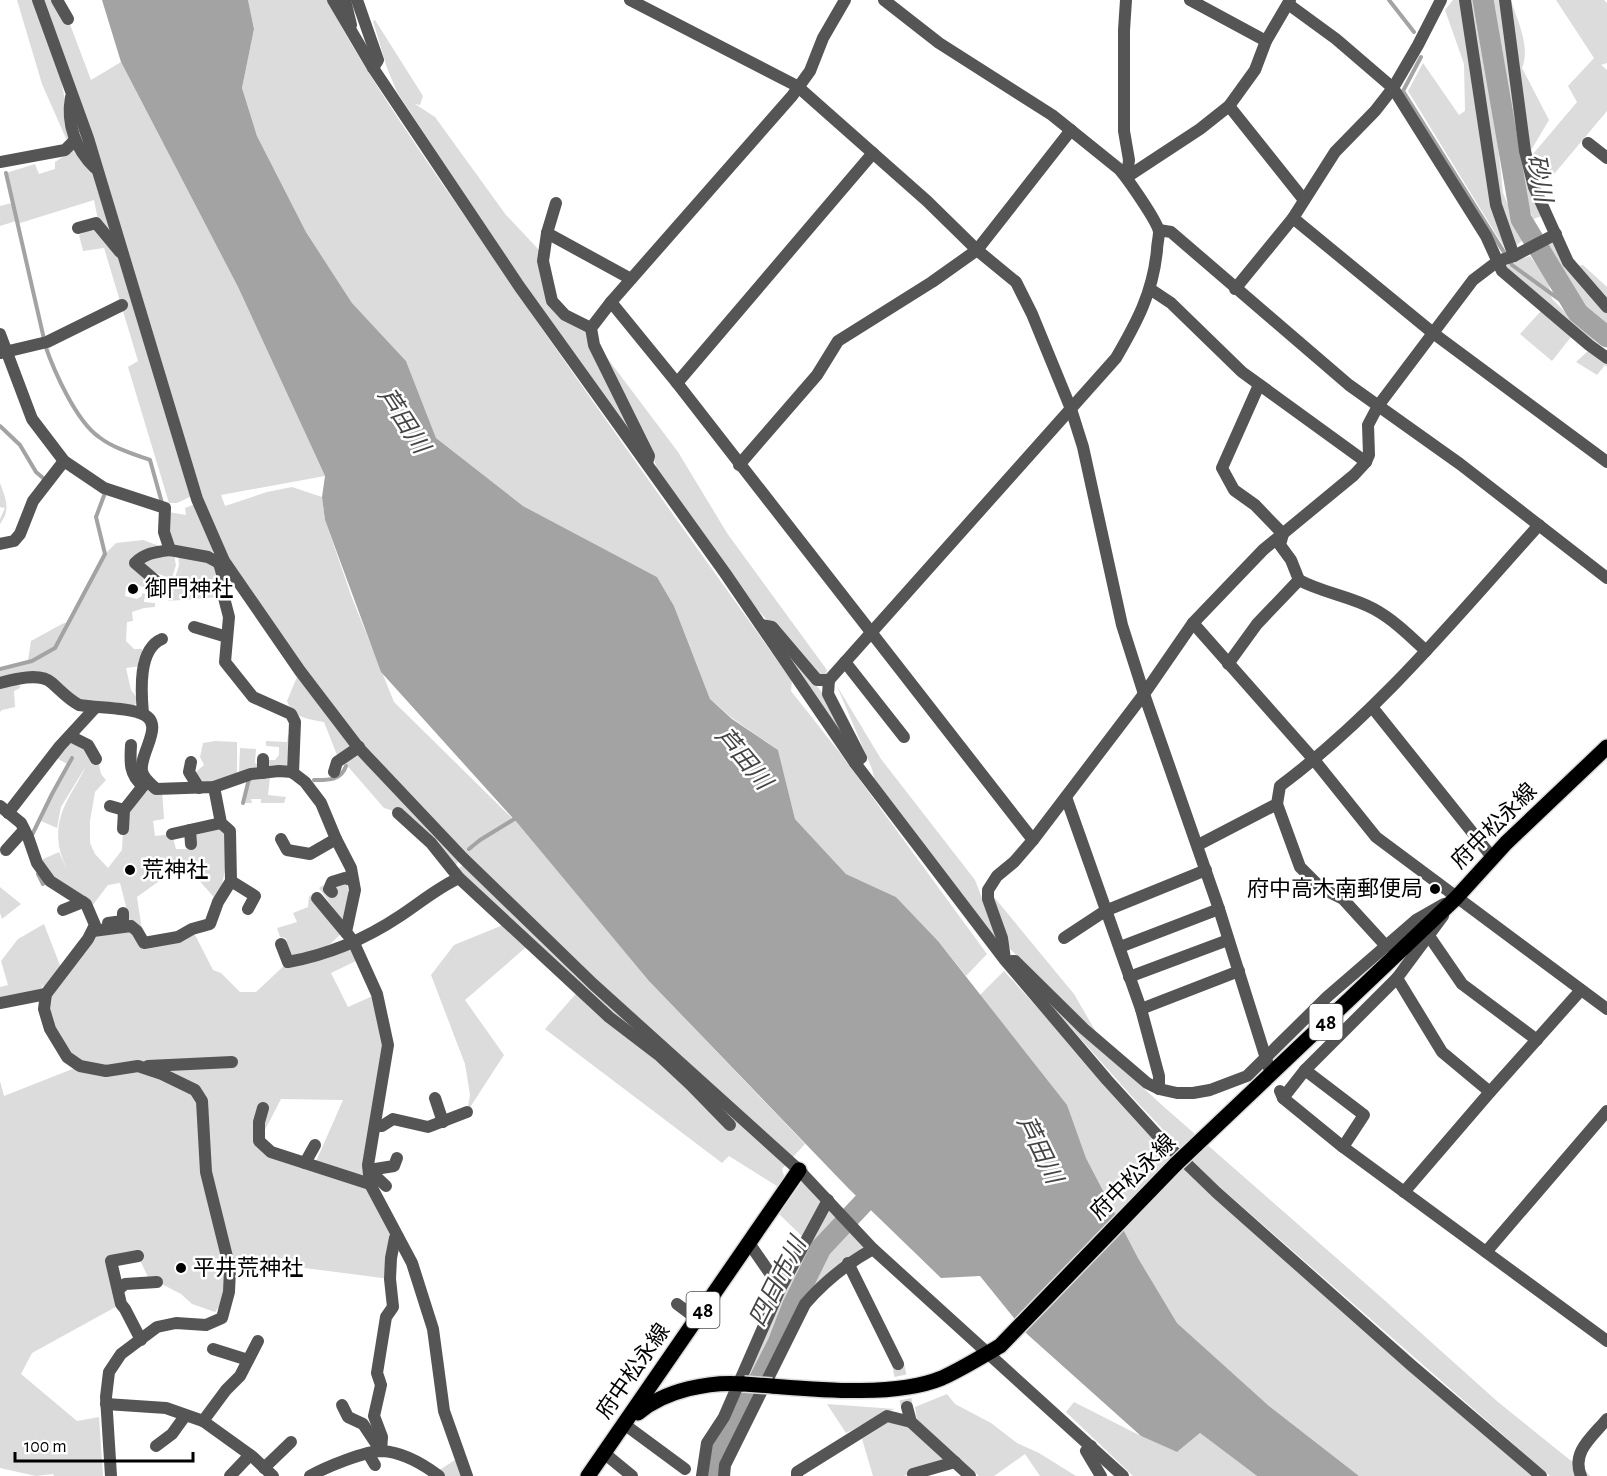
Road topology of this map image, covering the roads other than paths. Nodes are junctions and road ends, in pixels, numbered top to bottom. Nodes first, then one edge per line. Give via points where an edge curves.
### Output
1 (57, 0) edge
2 (333, 0) edge
3 (345, 0) edge
4 (357, 0) edge
5 (845, 0) edge
6 (884, 0) edge
7 (1126, 0) edge
8 (1190, 0) edge
9 (1441, 0) edge
10 (1465, 0) edge
11 (1505, 0) edge
12 (38, 2) edge
13 (639, 2) edge
14 (1289, 2) edge
15 (68, 20) dead end
16 (352, 35) junction
17 (1266, 41) junction
18 (373, 68) junction
19 (797, 86) junction
20 (1393, 88) junction
21 (72, 93) junction
22 (1230, 106) junction
23 (1071, 130) junction
24 (74, 141) junction
25 (1588, 143) dead end
26 (873, 153) junction
27 (1607, 158) edge
28 (0, 162) edge
29 (98, 169) junction
30 (1127, 177) junction
31 (1304, 200) junction
32 (556, 203) dead end
33 (1293, 218) junction
34 (78, 228) dead end
35 (1159, 230) junction
36 (547, 233) junction
37 (1556, 234) junction
38 (977, 250) junction
39 (1514, 256) junction
40 (124, 258) junction
41 (1498, 261) junction
42 (630, 279) junction
43 (1150, 289) junction
44 (1235, 289) junction
45 (610, 302) junction
46 (122, 305) dead end
47 (1607, 307) edge
48 (591, 328) junction
49 (1433, 333) junction
50 (0, 334) edge
51 (3, 353) edge
52 (1607, 358) edge
53 (677, 382) junction
54 (1259, 385) junction
55 (1378, 406) junction
56 (1071, 409) junction
57 (64, 461) junction
58 (1366, 462) junction
59 (1607, 462) edge
60 (646, 464) junction
61 (739, 465) junction
62 (1539, 525) junction
63 (1283, 534) junction
64 (0, 544) edge
65 (170, 550) junction
66 (221, 562) junction
67 (1607, 578) edge
68 (1299, 580) junction
69 (156, 581) dead end
70 (1193, 622) junction
71 (761, 625) junction
72 (194, 627) dead end
73 (871, 634) junction
74 (227, 637) junction
75 (162, 639) dead end
76 (1426, 651) junction
77 (845, 662) junction
78 (1228, 664) junction
79 (829, 680) junction
80 (0, 683) edge
81 (1143, 694) junction
82 (1372, 707) junction
83 (96, 708) junction
84 (143, 714) junction
85 (70, 736) junction
86 (904, 737) dead end
87 (131, 745) dead end
88 (359, 747) junction
89 (1607, 747) edge
90 (96, 759) dead end
91 (263, 759) dead end
92 (1315, 761) junction
93 (191, 762) dead end
94 (335, 763) dead end
95 (855, 763) junction
96 (262, 773) junction
97 (293, 773) junction
98 (145, 783) junction
99 (214, 787) junction
100 (199, 789) junction
101 (1066, 796) junction
102 (1277, 804) junction
103 (110, 806) dead end
104 (2, 809) edge
105 (124, 810) junction
106 (398, 813) dead end
107 (221, 823) junction
108 (123, 829) dead end
109 (24, 830) junction
110 (190, 830) junction
111 (172, 834) dead end
112 (281, 839) dead end
113 (336, 839) junction
114 (1033, 840) junction
115 (191, 844) dead end
116 (1198, 845) junction
117 (6, 850) dead end
118 (1492, 858) junction
119 (1206, 870) junction
120 (459, 878) junction
121 (231, 881) junction
122 (354, 881) junction
123 (332, 892) dead end
124 (317, 898) dead end
125 (1456, 898) junction
126 (83, 902) junction
127 (249, 909) dead end
128 (1219, 909) junction
129 (63, 910) dead end
130 (1105, 911) junction
131 (123, 913) dead end
132 (94, 928) junction
133 (1429, 936) junction
134 (350, 938) junction
135 (1064, 938) dead end
136 (1228, 940) junction
137 (281, 944) dead end
138 (1386, 945) junction
139 (1120, 947) junction
140 (1005, 960) junction
141 (1239, 971) junction
142 (1129, 977) junction
143 (1397, 978) junction
144 (1581, 990) junction
145 (46, 994) junction
146 (0, 1003) edge
147 (1141, 1009) junction
148 (1607, 1009) edge
149 (1537, 1040) junction
150 (663, 1053) junction
151 (232, 1062) dead end
152 (1267, 1063) junction
153 (138, 1066) junction
154 (1305, 1070) junction
155 (1159, 1089) junction
156 (1490, 1092) junction
157 (435, 1098) dead end
158 (263, 1108) dead end
159 (1607, 1111) edge
160 (467, 1112) dead end
161 (443, 1122) junction
162 (730, 1125) dead end
163 (375, 1126) junction
164 (315, 1145) dead end
165 (1343, 1147) junction
166 (397, 1158) dead end
167 (305, 1163) junction
168 (369, 1170) junction
169 (799, 1170) junction
170 (370, 1184) junction
171 (386, 1186) dead end
172 (1404, 1192) junction
173 (831, 1203) junction
174 (398, 1237) junction
175 (749, 1243) junction
176 (873, 1249) junction
177 (1486, 1252) junction
178 (138, 1256) dead end
179 (848, 1263) junction
180 (157, 1282) dead end
181 (118, 1290) junction
182 (776, 1299) junction
183 (677, 1304) dead end
184 (697, 1319) junction
185 (141, 1340) junction
186 (258, 1341) dead end
187 (1607, 1341) edge
188 (213, 1349) dead end
189 (994, 1350) junction
190 (248, 1360) junction
191 (898, 1364) tunnel mouth
192 (742, 1383) junction
193 (106, 1404) junction
194 (342, 1405) dead end
195 (908, 1407) tunnel mouth
196 (185, 1416) junction
197 (367, 1418) dead end
198 (1607, 1419) edge
199 (203, 1421) junction
200 (911, 1422) junction
201 (625, 1424) junction
202 (291, 1442) dead end
203 (156, 1446) dead end
204 (1091, 1446) junction
205 (381, 1451) junction
206 (605, 1451) junction
207 (249, 1455) junction
208 (955, 1462) junction
209 (685, 1469) dead end
210 (268, 1472) edge
211 (913, 1474) dead end
212 (111, 1476) edge
213 (230, 1476) edge
214 (310, 1476) edge
215 (439, 1476) edge
216 (467, 1476) edge
217 (588, 1476) edge
218 (632, 1476) edge
219 (702, 1476) edge
220 (724, 1476) edge
221 (796, 1476) edge
222 (970, 1476) edge
223 (1101, 1476) edge
224 (1124, 1476) edge
225 (1541, 1476) edge
226 (1581, 1476) edge

1 - 15 street
2 - 16 street
3 - 16 street
4 - 18 street via 378,60
5 - 19 street via 810,71
6 - 23 street via 939,43
7 - 30 street
8 - 17 street
9 - 20 street
10 - 39 street via 1496,205
11 - 37 street via 1526,151 1534,187
12 - 21 street
13 - 19 street
14 - 17 street
14 - 20 street
16 - 18 street
17 - 22 street via 1256,70
18 - 60 street via 519,286
19 - 26 street
19 - 42 street
20 - 31 street via 1335,152
20 - 41 street
21 - 24 street via 69,108
21 - 29 street
22 - 30 street
22 - 31 street
23 - 30 street
23 - 38 street
24 - 28 street via 65,150
24 - 29 street
25 - 27 street
26 - 38 street
26 - 53 street
29 - 40 street
30 - 35 street
31 - 33 street
32 - 36 street
33 - 44 street
33 - 49 street
34 - 40 street via 96,223
35 - 43 street
35 - 44 street via 1171,232
36 - 42 street
36 - 48 street via 543,261 552,302 565,315
37 - 39 street
37 - 47 street via 1568,262
38 - 56 street via 1016,282
38 - 61 street via 838,341 817,375
39 - 41 street
40 - 66 street via 197,499
41 - 49 street via 1473,280
41 - 52 street via 1502,271
42 - 45 street
43 - 54 street via 1171,303
43 - 56 street via 1138,322 1116,358
44 - 55 street
45 - 48 street
45 - 53 street
46 - 51 street via 47,342
48 - 60 street via 594,345 649,456
49 - 55 street
49 - 59 street
50 - 51 street
51 - 57 street via 32,419
53 - 61 street
54 - 58 street
54 - 63 street via 1222,468 1234,490
55 - 58 street via 1368,425 1370,455
55 - 62 street
56 - 73 street
56 - 81 street via 1122,625
57 - 64 street via 33,501 20,534 14,541
57 - 65 street via 104,488 165,508 164,532
58 - 63 street
60 - 71 street
61 - 73 street
62 - 67 street
62 - 76 street
63 - 68 street via 1280,545
63 - 70 street
65 - 66 street
65 - 69 street via 151,553 135,563
66 - 74 street via 229,617
66 - 88 street
68 - 76 street via 1374,609
68 - 78 street via 1257,624
70 - 78 street
70 - 81 street
71 - 79 street via 772,627 817,680
71 - 95 street
72 - 74 street
73 - 77 street
73 - 114 street
74 - 97 street via 220,656 253,697 291,714 295,722
75 - 84 street via 147,647
76 - 82 street
77 - 79 street
77 - 86 street
78 - 92 street
79 - 95 street via 828,694 861,758
80 - 83 street via 42,678 71,701
81 - 101 street
81 - 116 street
82 - 92 street
82 - 118 street
83 - 84 street
83 - 85 street
84 - 98 street via 152,722 154,732 144,754
85 - 90 street via 88,745
85 - 104 street via 52,767
87 - 98 street via 134,778
88 - 94 street
88 - 150 street via 463,858
89 - 118 main road, 府中松永線 / 48
91 - 96 street
92 - 102 street via 1280,786
92 - 125 street via 1376,837
93 - 100 street via 189,772
95 - 140 street
96 - 97 street
96 - 99 street
97 - 113 street via 321,803
98 - 100 street via 156,789
98 - 105 street
99 - 100 street
99 - 107 street
101 - 114 street
101 - 130 street
102 - 116 street
102 - 138 street via 1300,867 1321,888 1343,899
103 - 105 street
104 - 109 street
105 - 108 street
106 - 120 street via 431,843
107 - 110 street
107 - 121 street via 230,831
109 - 117 street
109 - 126 street via 50,881
110 - 111 street
110 - 115 street
112 - 113 street via 286,850 310,854
113 - 122 street
114 - 140 street via 988,890
116 - 119 street
118 - 125 main road, 府中松永線 / 48
119 - 128 street
119 - 130 street
120 - 134 street via 399,917
120 - 150 street via 609,1017
121 - 127 street via 255,896
121 - 132 street via 210,924 178,937 144,943 131,926
122 - 123 street via 345,878 332,882
122 - 134 street via 346,932
124 - 134 street
125 - 133 street
125 - 138 street via 1416,920
125 - 144 street
125 - 189 main road, 府中松永線 / 48, bridge via 1173,1167
126 - 129 street
126 - 132 street via 90,909
128 - 136 street
128 - 139 street
130 - 135 street
130 - 139 street
131 - 132 street via 123,921
132 - 145 street
133 - 143 street
133 - 149 street via 1462,984
134 - 137 street via 312,958 288,962
134 - 163 street via 377,994 388,1045
136 - 141 street
136 - 142 street
138 - 152 street via 1328,997
139 - 142 street
140 - 155 street via 1015,961 1084,1029 1146,1083
140 - 225 street via 1158,1136 1216,1192
141 - 147 street
141 - 152 street
142 - 147 street
143 - 154 street
143 - 156 street via 1442,1052
144 - 148 street
144 - 149 street
145 - 146 street
145 - 153 street via 50,1029 67,1057 80,1066 105,1071
147 - 155 street via 1160,1076
149 - 156 street
150 - 162 street
150 - 169 street
151 - 153 street
152 - 155 street via 1247,1076 1210,1090 1177,1093
153 - 185 street via 195,1090 202,1101 206,1172 230,1269 222,1317 206,1325 176,1323 157,1327
154 - 165 street via 1364,1115
154 - 165 street via 1281,1095
156 - 172 street
157 - 161 street
158 - 167 street via 259,1141 271,1152
159 - 177 street
160 - 161 street
161 - 163 street via 428,1127 393,1119
163 - 168 street
164 - 167 street
165 - 172 street
166 - 168 street via 394,1166
167 - 170 street
168 - 170 street
168 - 171 street
169 - 173 street
169 - 175 main road, 府中松永線 / 48
170 - 174 street
172 - 177 street
173 - 176 street
173 - 182 street
174 - 205 street via 391,1258 393,1307 386,1317 377,1373 381,1385 374,1416 382,1437
174 - 216 street via 412,1263 433,1329 444,1411
175 - 182 street via 776,1282
175 - 184 main road, 府中松永線 / 48
176 - 179 street
176 - 189 street
177 - 187 street
178 - 181 street via 111,1261
179 - 191 street
179 - 220 street via 805,1304 725,1466
180 - 181 street via 125,1284
181 - 185 street via 121,1304
182 - 192 street
183 - 184 street
184 - 201 main road, 府中松永線 / 48
185 - 193 street via 121,1354 109,1372
186 - 190 street
188 - 190 street
189 - 192 main road, 府中松永線 / 48, bridge via 942,1378 912,1386 860,1390
189 - 204 street
190 - 199 street via 240,1376
192 - 201 main road, 府中松永線 / 48 via 726,1382 656,1399
192 - 219 street via 707,1443
193 - 196 street via 166,1408
193 - 212 street
194 - 205 street via 348,1417 363,1424
195 - 200 street
196 - 199 street
196 - 203 street via 172,1434
197 - 205 street
198 - 226 street via 1580,1451 1576,1465
199 - 207 street
200 - 208 street
200 - 221 street via 887,1416 796,1472
201 - 206 main road, 府中松永線 / 48
201 - 209 street
202 - 210 street
204 - 223 street via 1086,1451
204 - 224 street
205 - 214 street via 372,1460 329,1466
205 - 215 street via 406,1456
206 - 217 main road, 府中松永線 / 48
206 - 218 street
207 - 210 street
207 - 213 street
208 - 211 street
208 - 222 street

